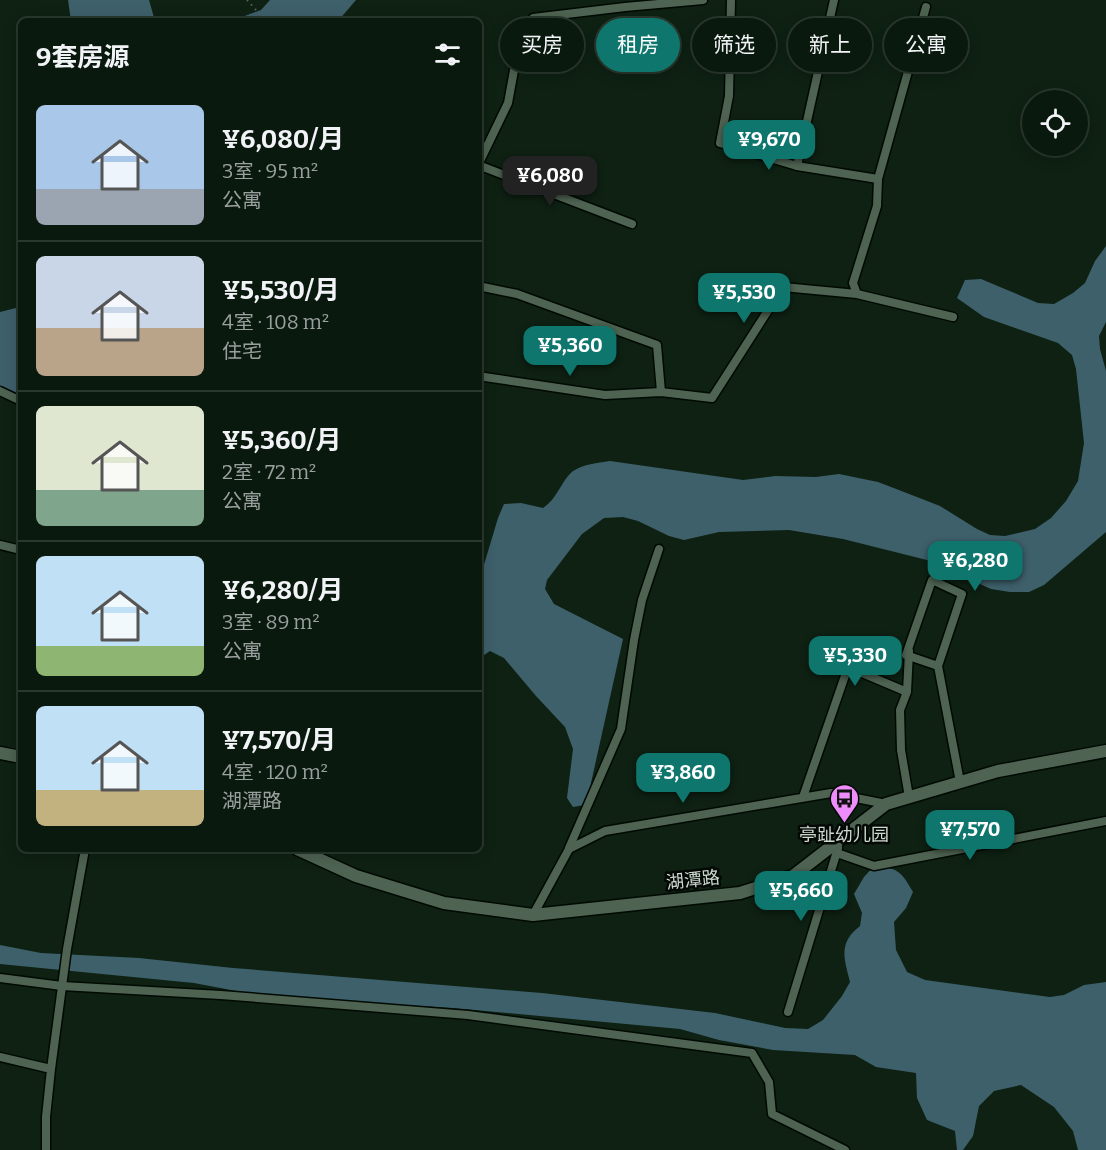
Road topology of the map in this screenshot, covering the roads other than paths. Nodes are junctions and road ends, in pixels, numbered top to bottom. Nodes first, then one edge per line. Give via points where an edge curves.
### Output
1 (703, 0) edge
2 (731, 0) edge
3 (834, 0) edge
4 (926, 7) dead end
5 (482, 157) edge
6 (797, 166) junction
7 (482, 167) edge
8 (878, 179) junction
9 (632, 225) dead end
10 (482, 287) edge
11 (857, 294) junction
12 (953, 317) dead end
13 (482, 377) edge
14 (0, 391) edge
15 (661, 392) junction
16 (18, 400) edge
17 (0, 545) edge
18 (18, 549) edge
19 (659, 549) dead end
20 (909, 652) junction
21 (938, 666) junction
22 (906, 692) junction
23 (1106, 751) edge
24 (0, 753) edge
25 (18, 756) edge
26 (960, 782) junction
27 (803, 797) junction
28 (909, 797) junction
29 (886, 804) junction
30 (1106, 821) edge
31 (841, 839) junction
32 (569, 849) junction
33 (84, 852) edge
34 (304, 852) edge
35 (837, 853) junction
36 (533, 915) junction
37 (0, 978) edge
38 (62, 986) junction
39 (788, 1012) dead end
40 (0, 1057) edge
41 (51, 1069) junction
42 (46, 1150) edge
43 (845, 1150) edge

1 - 5 street via 533,18 519,43 508,103
2 - 6 street via 729,96 720,143
3 - 6 street
4 - 8 street
6 - 8 street
7 - 9 street
8 - 11 street via 877,206 853,283
10 - 15 street via 517,294 657,345
11 - 12 street
11 - 15 street via 783,287 712,398
13 - 15 street via 605,395
14 - 16 street
17 - 18 street
19 - 32 street via 642,600 621,729
20 - 21 street
20 - 21 street via 932,580 962,594
20 - 22 street
21 - 26 street
22 - 27 street via 848,667
22 - 28 street via 900,710 901,750
23 - 26 street, 湖潭路
24 - 25 street
26 - 28 street, 湖潭路
27 - 29 street via 831,793
27 - 32 street via 606,831
28 - 29 street, 湖潭路
29 - 31 street, 湖潭路
30 - 35 street via 874,866
31 - 35 street
31 - 36 street, 湖潭路 via 793,876 740,893
32 - 36 street
33 - 38 street
34 - 36 street, 湖潭路 via 356,876 444,903
35 - 39 street
37 - 38 street
38 - 41 street
38 - 43 street via 468,1015 752,1053 769,1082 772,1114
40 - 41 street
41 - 42 street

